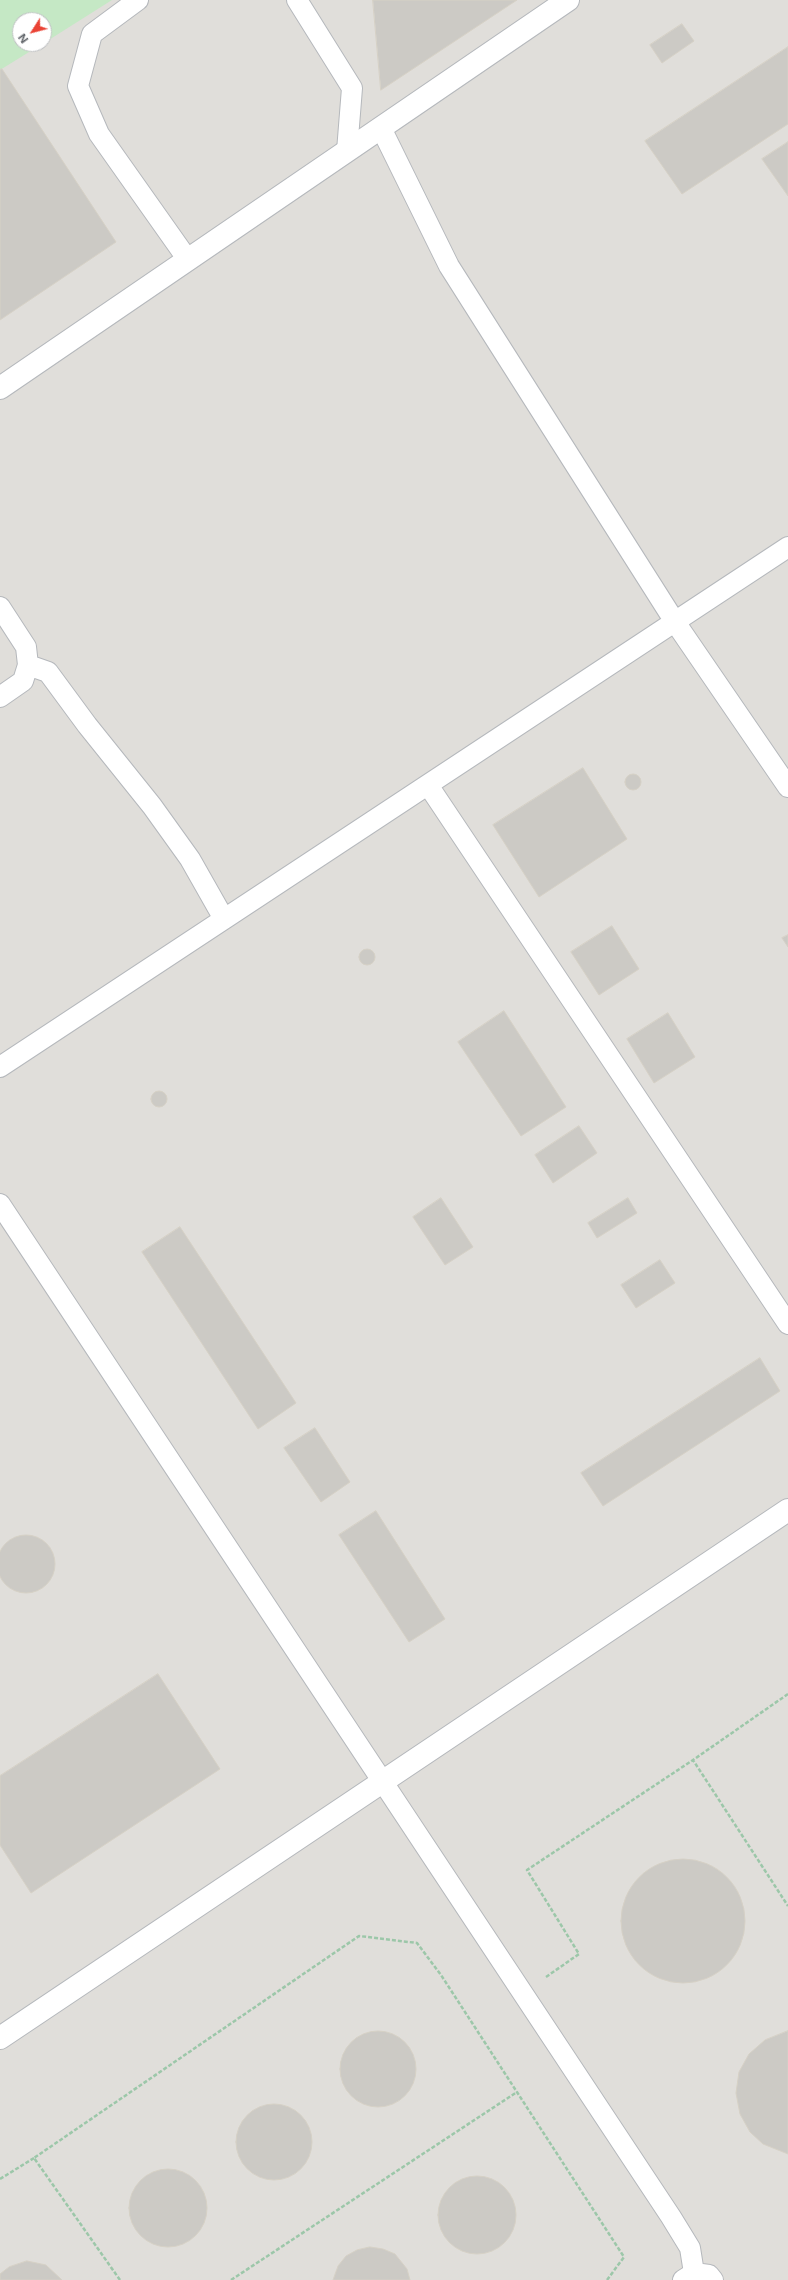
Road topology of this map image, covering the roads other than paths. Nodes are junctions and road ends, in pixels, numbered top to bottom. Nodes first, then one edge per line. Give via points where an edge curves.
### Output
1 (138, 0) edge
2 (297, 0) edge
3 (568, 0) edge
4 (381, 128) junction
5 (346, 151) junction
6 (188, 260) junction
7 (0, 388) edge
8 (788, 548) edge
9 (0, 607) edge
10 (675, 622) junction
11 (28, 664) junction
12 (0, 697) edge
13 (428, 785) junction
14 (788, 787) edge
15 (224, 919) junction
16 (0, 1068) edge
17 (0, 1204) edge
18 (788, 1324) edge
19 (788, 1510) edge
20 (382, 1782) junction
21 (0, 2038) edge
22 (688, 2276) edge
23 (713, 2280) edge

1 - 6 lane via 92,34 78,86 99,134
2 - 5 lane via 352,88
3 - 4 street
4 - 5 street
4 - 10 lane via 449,266
5 - 6 street
6 - 7 street
8 - 10 lane
9 - 11 lane via 26,647
10 - 13 lane
10 - 14 lane
11 - 12 lane via 23,681
11 - 15 lane via 48,672 152,806 190,859
13 - 15 lane
13 - 18 lane
15 - 16 lane
17 - 20 lane
19 - 20 street
20 - 21 street
20 - 22 lane via 690,2248
22 - 23 lane via 709,2275

